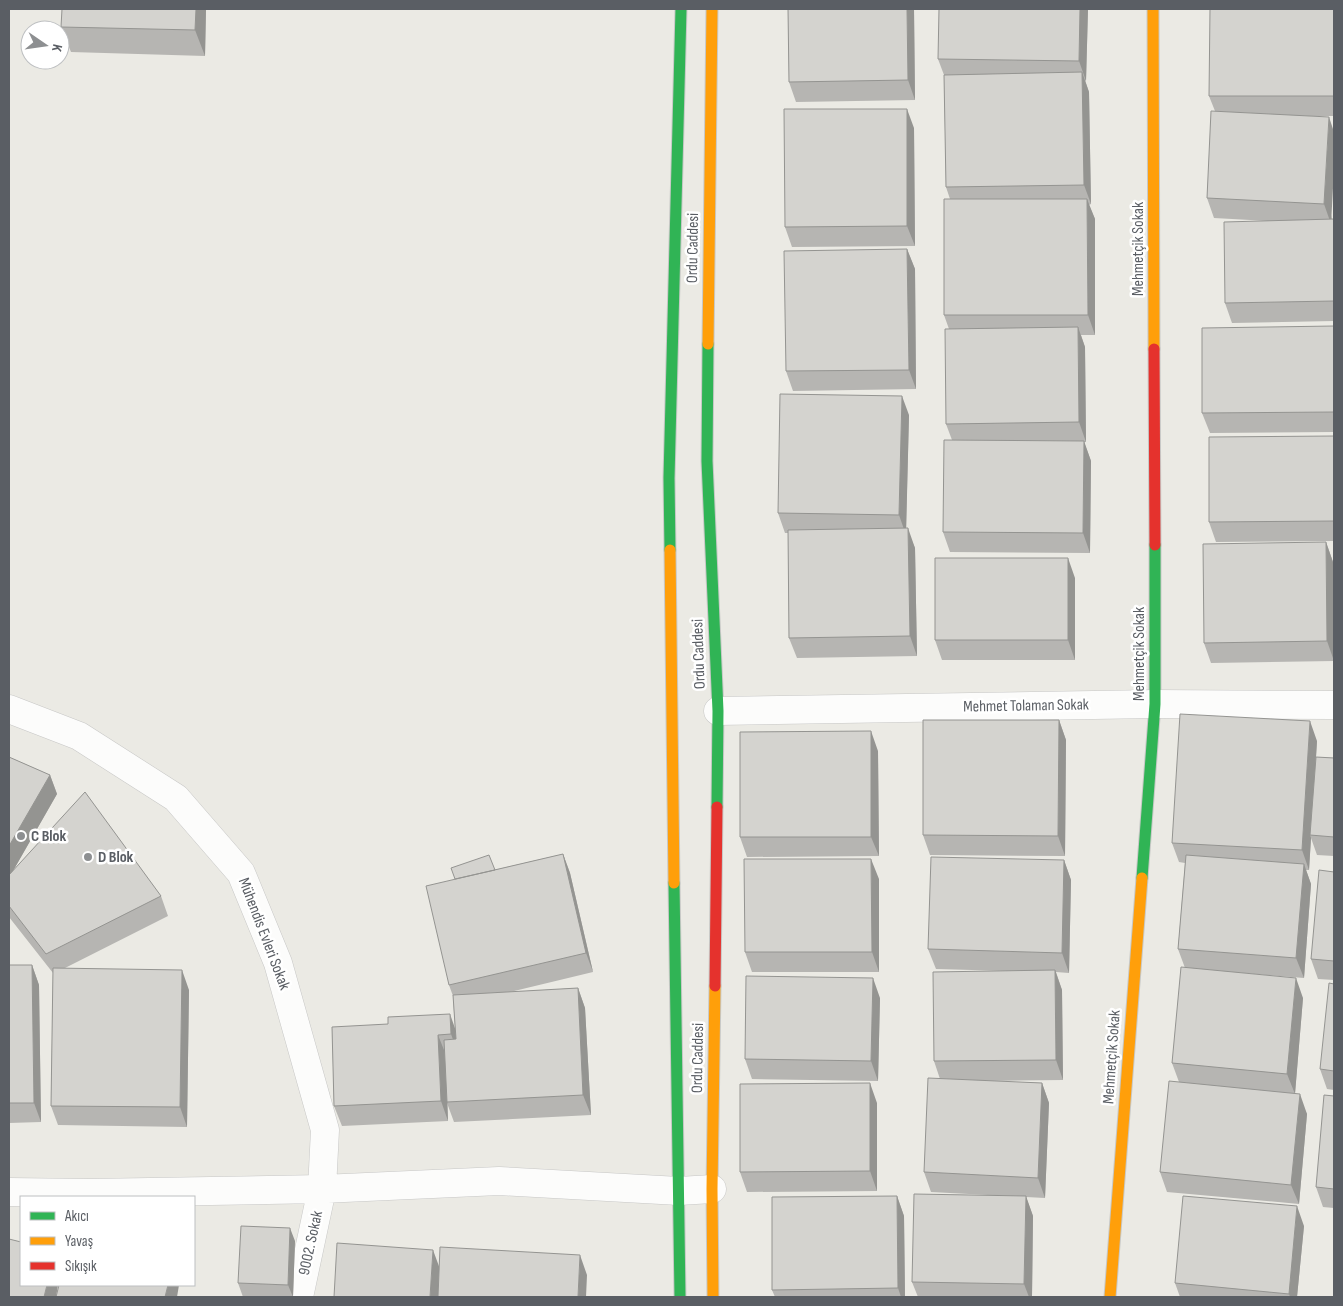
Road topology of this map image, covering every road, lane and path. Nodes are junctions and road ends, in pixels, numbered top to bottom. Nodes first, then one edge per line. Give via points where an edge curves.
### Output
1 (681, 9) edge
2 (712, 9) edge
3 (1153, 9) edge
4 (1155, 704) junction
5 (1334, 705) edge
6 (9, 709) edge
7 (718, 711) junction
8 (712, 1189) junction
9 (322, 1190) junction
10 (679, 1191) junction
11 (9, 1192) edge
12 (299, 1297) edge
13 (680, 1297) edge
14 (713, 1297) edge
15 (1110, 1297) edge

1 - 10 main road, Ordu Caddesi via 669,478
2 - 7 main road, Ordu Caddesi via 707,461
3 - 4 main road, Mehmetçik Sokak
4 - 5 street, Mehmet Tolaman Sokak
4 - 7 street, Mehmet Tolaman Sokak
4 - 15 main road, Mehmetçik Sokak
6 - 9 street, Mühendis Evleri Sokak via 79,736 176,798 241,873 278,963 325,1130
7 - 8 main road, Ordu Caddesi
8 - 10 street
8 - 14 main road, Ordu Caddesi
9 - 10 street via 499,1181
9 - 11 street
9 - 12 street, 9002. Sokak
10 - 13 main road, Ordu Caddesi

